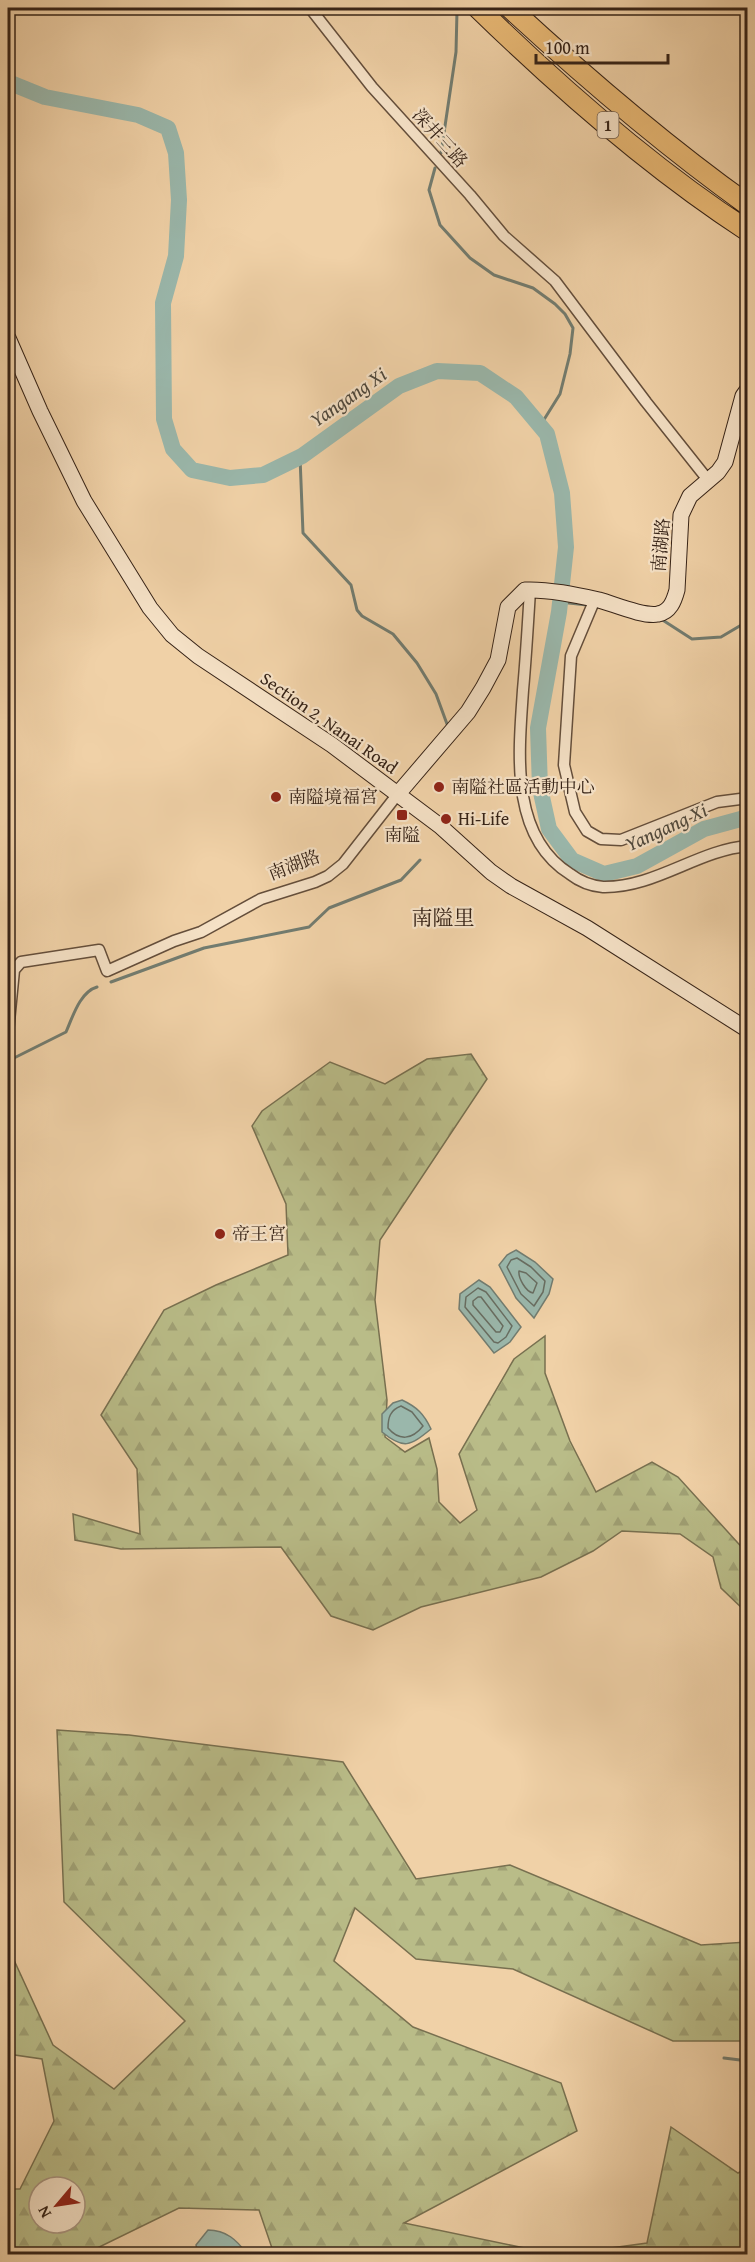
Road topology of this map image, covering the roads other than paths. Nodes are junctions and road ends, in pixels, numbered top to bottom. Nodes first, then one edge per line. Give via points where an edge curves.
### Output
1 (310, 8) edge
2 (478, 8) edge
3 (510, 8) edge
4 (747, 205) edge
5 (747, 231) edge
6 (8, 338) edge
7 (747, 389) edge
8 (708, 480) junction
9 (530, 590) junction
10 (595, 599) junction
11 (397, 795) junction
12 (747, 798) edge
13 (747, 846) edge
14 (747, 1030) edge
15 (8, 1032) edge

1 - 8 street, 深井三路 via 372,87 504,236 555,281
2 - 5 highway, 1 via 604,121
3 - 4 highway, 1 via 630,115
6 - 11 street, Section 2, Nanai Road via 84,501 150,608 172,635 332,745
7 - 8 street, 南湖路 via 725,462
8 - 10 street, 南湖路 via 690,496 681,515 677,590 668,609 647,614
9 - 10 street
9 - 11 street, 南湖路 via 525,590 508,607 498,660 468,712
9 - 13 street via 519,756 532,831 545,853 559,868 579,880 602,887 632,884 709,855
10 - 12 street via 572,656 564,765 575,812 587,831 601,839 621,840 717,802
11 - 14 street, Section 2, Nanai Road via 511,886 587,928
11 - 15 street, 南湖路 via 343,864 315,882 261,899 201,932 107,971 99,950 21,962 14,970

